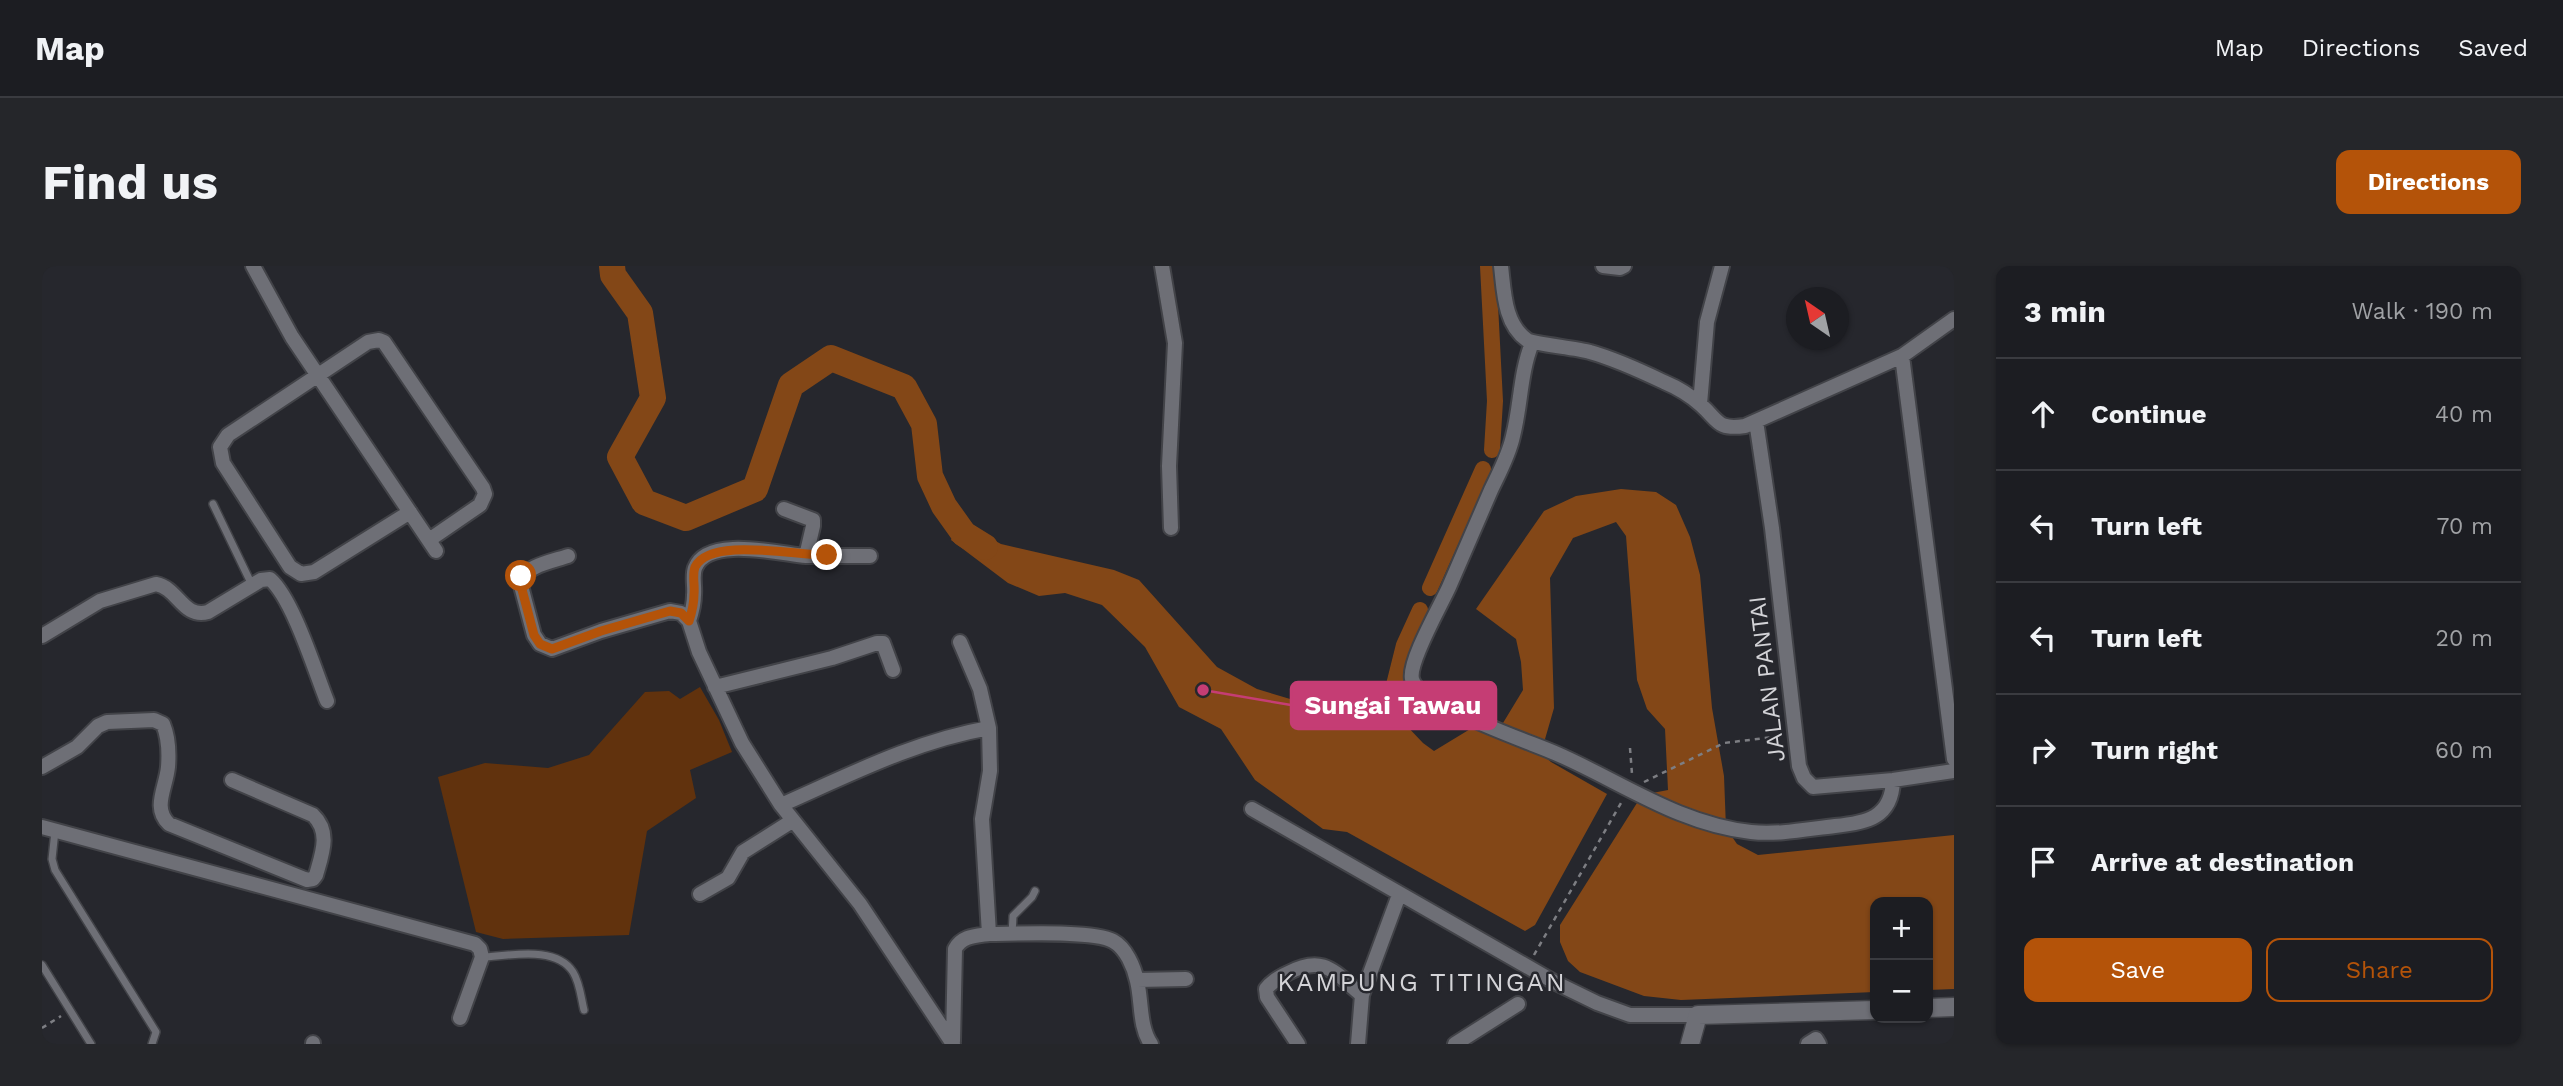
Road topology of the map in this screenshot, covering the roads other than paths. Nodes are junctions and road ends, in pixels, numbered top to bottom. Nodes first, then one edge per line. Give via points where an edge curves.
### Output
1 (253, 266) edge
2 (1161, 266) edge
3 (1501, 266) edge
4 (1603, 266) edge
5 (1624, 266) edge
6 (1722, 266) edge
7 (1954, 319) edge
8 (1532, 343) junction
9 (1902, 356) junction
10 (318, 376) junction
11 (1700, 404) junction
12 (1756, 421) junction
13 (213, 504) dead end
14 (784, 509) dead end
15 (410, 512) junction
16 (1171, 528) dead end
17 (806, 555) junction
18 (568, 556) dead end
19 (870, 556) dead end
20 (252, 585) junction
21 (689, 621) junction
22 (42, 636) edge
23 (960, 642) dead end
24 (893, 670) dead end
25 (715, 687) junction
26 (327, 701) dead end
27 (989, 728) junction
28 (1954, 759) edge
29 (42, 767) edge
30 (1954, 771) edge
31 (232, 780) dead end
32 (1893, 780) junction
33 (781, 805) junction
34 (1252, 809) dead end
35 (792, 821) junction
36 (48, 829) edge
37 (1035, 891) dead end
38 (700, 894) dead end
39 (1399, 895) junction
40 (989, 934) junction
41 (1012, 934) junction
42 (482, 957) junction
43 (42, 965) edge
44 (1185, 979) dead end
45 (1137, 980) junction
46 (1362, 995) junction
47 (1518, 1004) dead end
48 (1954, 1007) edge
49 (1933, 1008) edge
50 (584, 1010) dead end
51 (1870, 1010) edge
52 (1699, 1015) junction
53 (460, 1018) dead end
54 (953, 1043) edge
55 (91, 1044) edge
56 (152, 1044) edge
57 (1151, 1044) edge
58 (1297, 1044) edge
59 (1358, 1044) edge
60 (1455, 1044) edge
61 (1690, 1044) edge
62 (1808, 1044) edge
63 (1819, 1044) edge

1 - 10 street
2 - 16 street via 1175,343
3 - 8 street via 1506,307 1524,338
4 - 5 street
6 - 11 street via 1707,322
7 - 9 street
8 - 11 street via 1591,352 1667,383
8 - 32 street via 1513,437 1413,663 1412,679 1420,692 1684,816 1751,832 1862,823 1880,815
9 - 12 street
9 - 28 street
10 - 15 street
10 - 15 street via 373,340 384,342 485,494 480,505 433,545
10 - 15 street via 228,435 220,447 223,463 290,567 300,574 314,572
11 - 12 street via 1718,425 1730,428
12 - 32 street, JALAN PANTAI via 1799,766 1813,787
13 - 20 lane
14 - 17 street via 813,520
17 - 19 street
17 - 21 street via 735,548 701,559 694,569 694,606
18 - 21 street via 521,576 540,644 552,649 670,611
20 - 22 street via 198,614 189,611 165,586 156,584 100,601
20 - 26 street via 270,579 276,584
21 - 25 street
23 - 27 street via 980,690
24 - 25 street via 883,643 877,643
25 - 33 street via 742,743
27 - 33 street via 916,747
27 - 40 street via 990,771 982,818
29 - 31 street via 107,722 163,723 168,766 162,817 256,860 313,879 324,843 320,822
30 - 32 street, JALAN PANTAI
33 - 35 street
34 - 39 street
35 - 38 street via 743,852 728,878
35 - 54 street via 860,904
36 - 42 street via 475,944
36 - 56 lane via 55,870 156,1032
37 - 41 lane via 1013,916
39 - 46 street
39 - 52 street via 1597,1003 1630,1015
40 - 41 street
40 - 54 street via 969,937 955,949
41 - 45 street via 1110,939 1123,950
42 - 50 lane via 545,955 560,961 572,970
42 - 53 street
43 - 55 lane
44 - 45 street
45 - 57 street
46 - 58 street via 1314,963 1271,982 1267,997
46 - 59 street
47 - 60 street
48 - 49 street
51 - 52 street
52 - 61 street
62 - 63 street via 1816,1039

